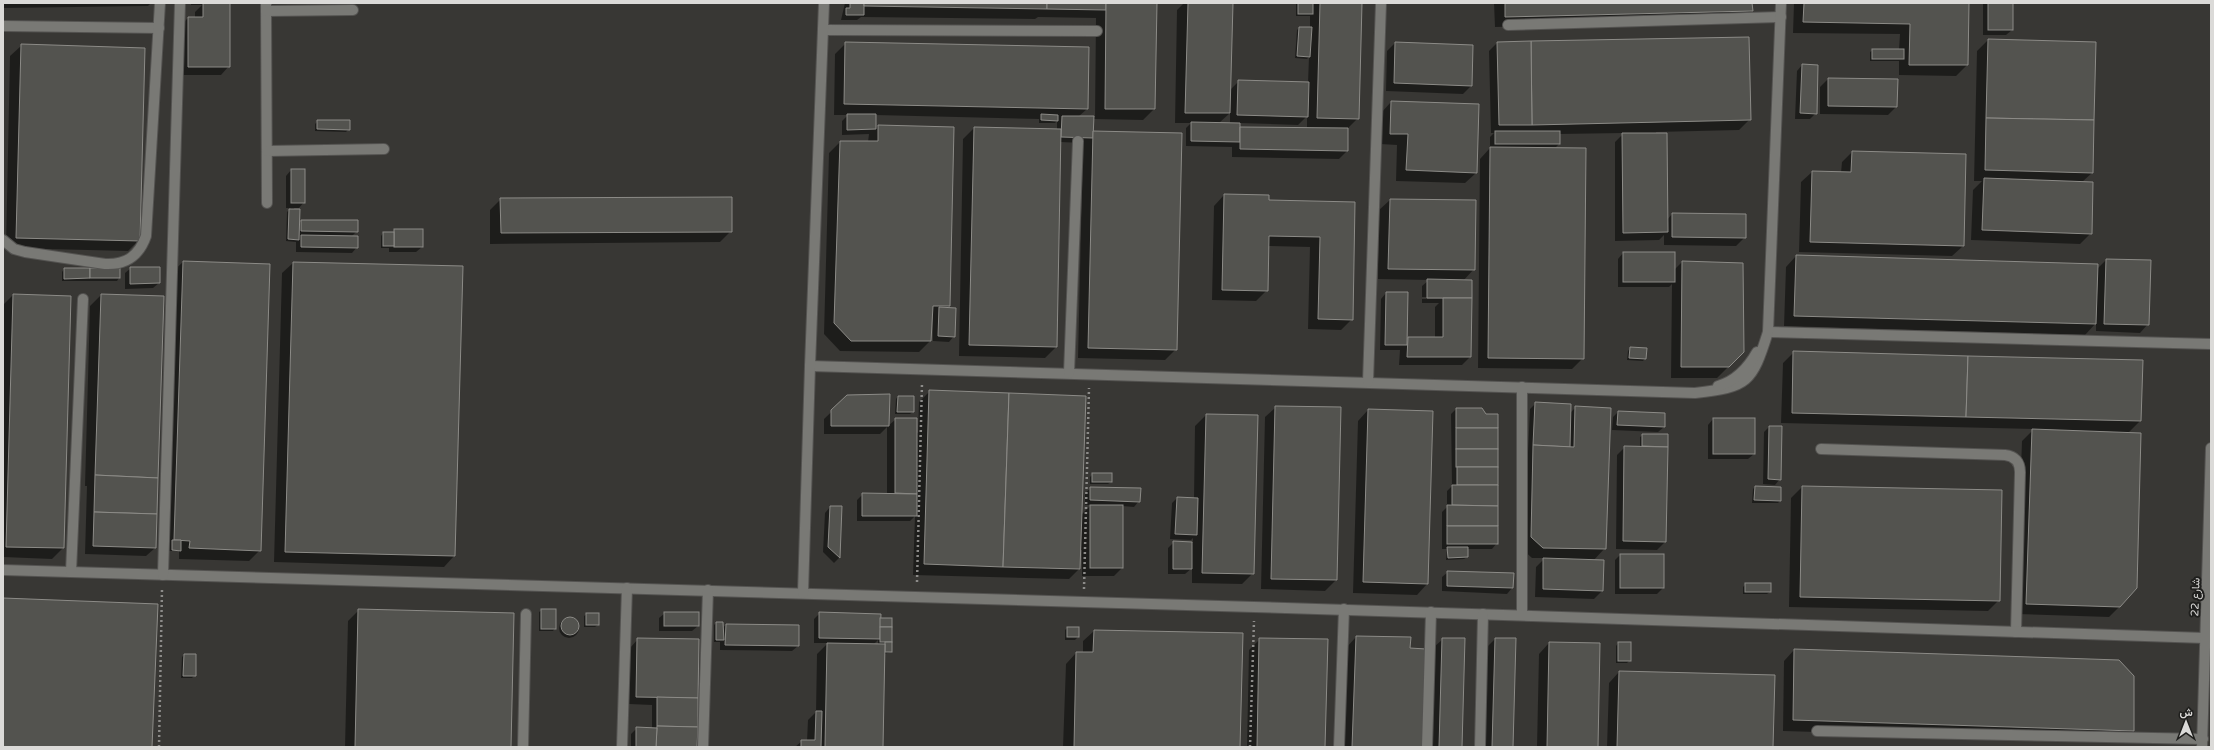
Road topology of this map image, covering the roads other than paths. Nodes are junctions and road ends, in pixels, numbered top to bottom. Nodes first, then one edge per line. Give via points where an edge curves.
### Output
1 (160, 3) edge
2 (180, 3) edge
3 (824, 3) edge
4 (1381, 3) edge
5 (1781, 3) edge
6 (266, 7) edge
7 (353, 10) dead end
8 (1781, 17) junction
9 (1508, 25) dead end
10 (3, 26) edge
11 (159, 28) junction
12 (823, 30) junction
13 (1097, 30) dead end
14 (1078, 141) dead end
15 (384, 149) dead end
16 (267, 151) junction
17 (267, 202) dead end
18 (3, 240) edge
19 (83, 300) dead end
20 (1768, 332) junction
21 (2211, 344) edge
22 (810, 366) junction
23 (1069, 373) junction
24 (1368, 382) junction
25 (1522, 387) junction
26 (2211, 448) edge
27 (1821, 449) dead end
28 (3, 570) edge
29 (71, 572) junction
30 (163, 574) junction
31 (2209, 586) edge
32 (627, 588) junction
33 (708, 590) junction
34 (803, 593) junction
35 (1344, 610) junction
36 (1431, 612) junction
37 (526, 614) dead end
38 (1483, 614) junction
39 (1522, 615) junction
40 (2016, 632) junction
41 (2205, 638) junction
42 (1817, 731) dead end
43 (2204, 743) edge
44 (522, 747) edge
45 (622, 747) edge
46 (703, 747) edge
47 (1339, 747) edge
48 (1427, 747) edge
49 (1480, 747) edge

1 - 11 street
2 - 30 street
3 - 12 street
4 - 24 street
5 - 8 street
6 - 7 street
6 - 16 street
8 - 9 street
8 - 20 street
10 - 11 street
11 - 18 street via 146,236 136,255 127,261 105,264 25,252 14,249
12 - 13 street
12 - 22 street
14 - 23 street
15 - 16 street
16 - 17 street
19 - 29 street
20 - 21 street
20 - 25 street via 1754,372 1735,387 1723,390 1694,393
22 - 23 street
22 - 34 street
23 - 24 street
24 - 25 street
25 - 39 street
26 - 31 street, شارع 22
27 - 40 street via 2005,455 2015,458 2020,467
28 - 29 street
29 - 30 street
30 - 32 street
31 - 41 street, شارع 22
32 - 33 street
32 - 45 street
33 - 34 street
33 - 46 street
34 - 35 street
35 - 36 street
35 - 47 street
36 - 38 street
36 - 48 street
37 - 44 street
38 - 39 street
38 - 49 street
39 - 40 street
40 - 41 street
41 - 43 street, شارع 22
42 - 43 street

